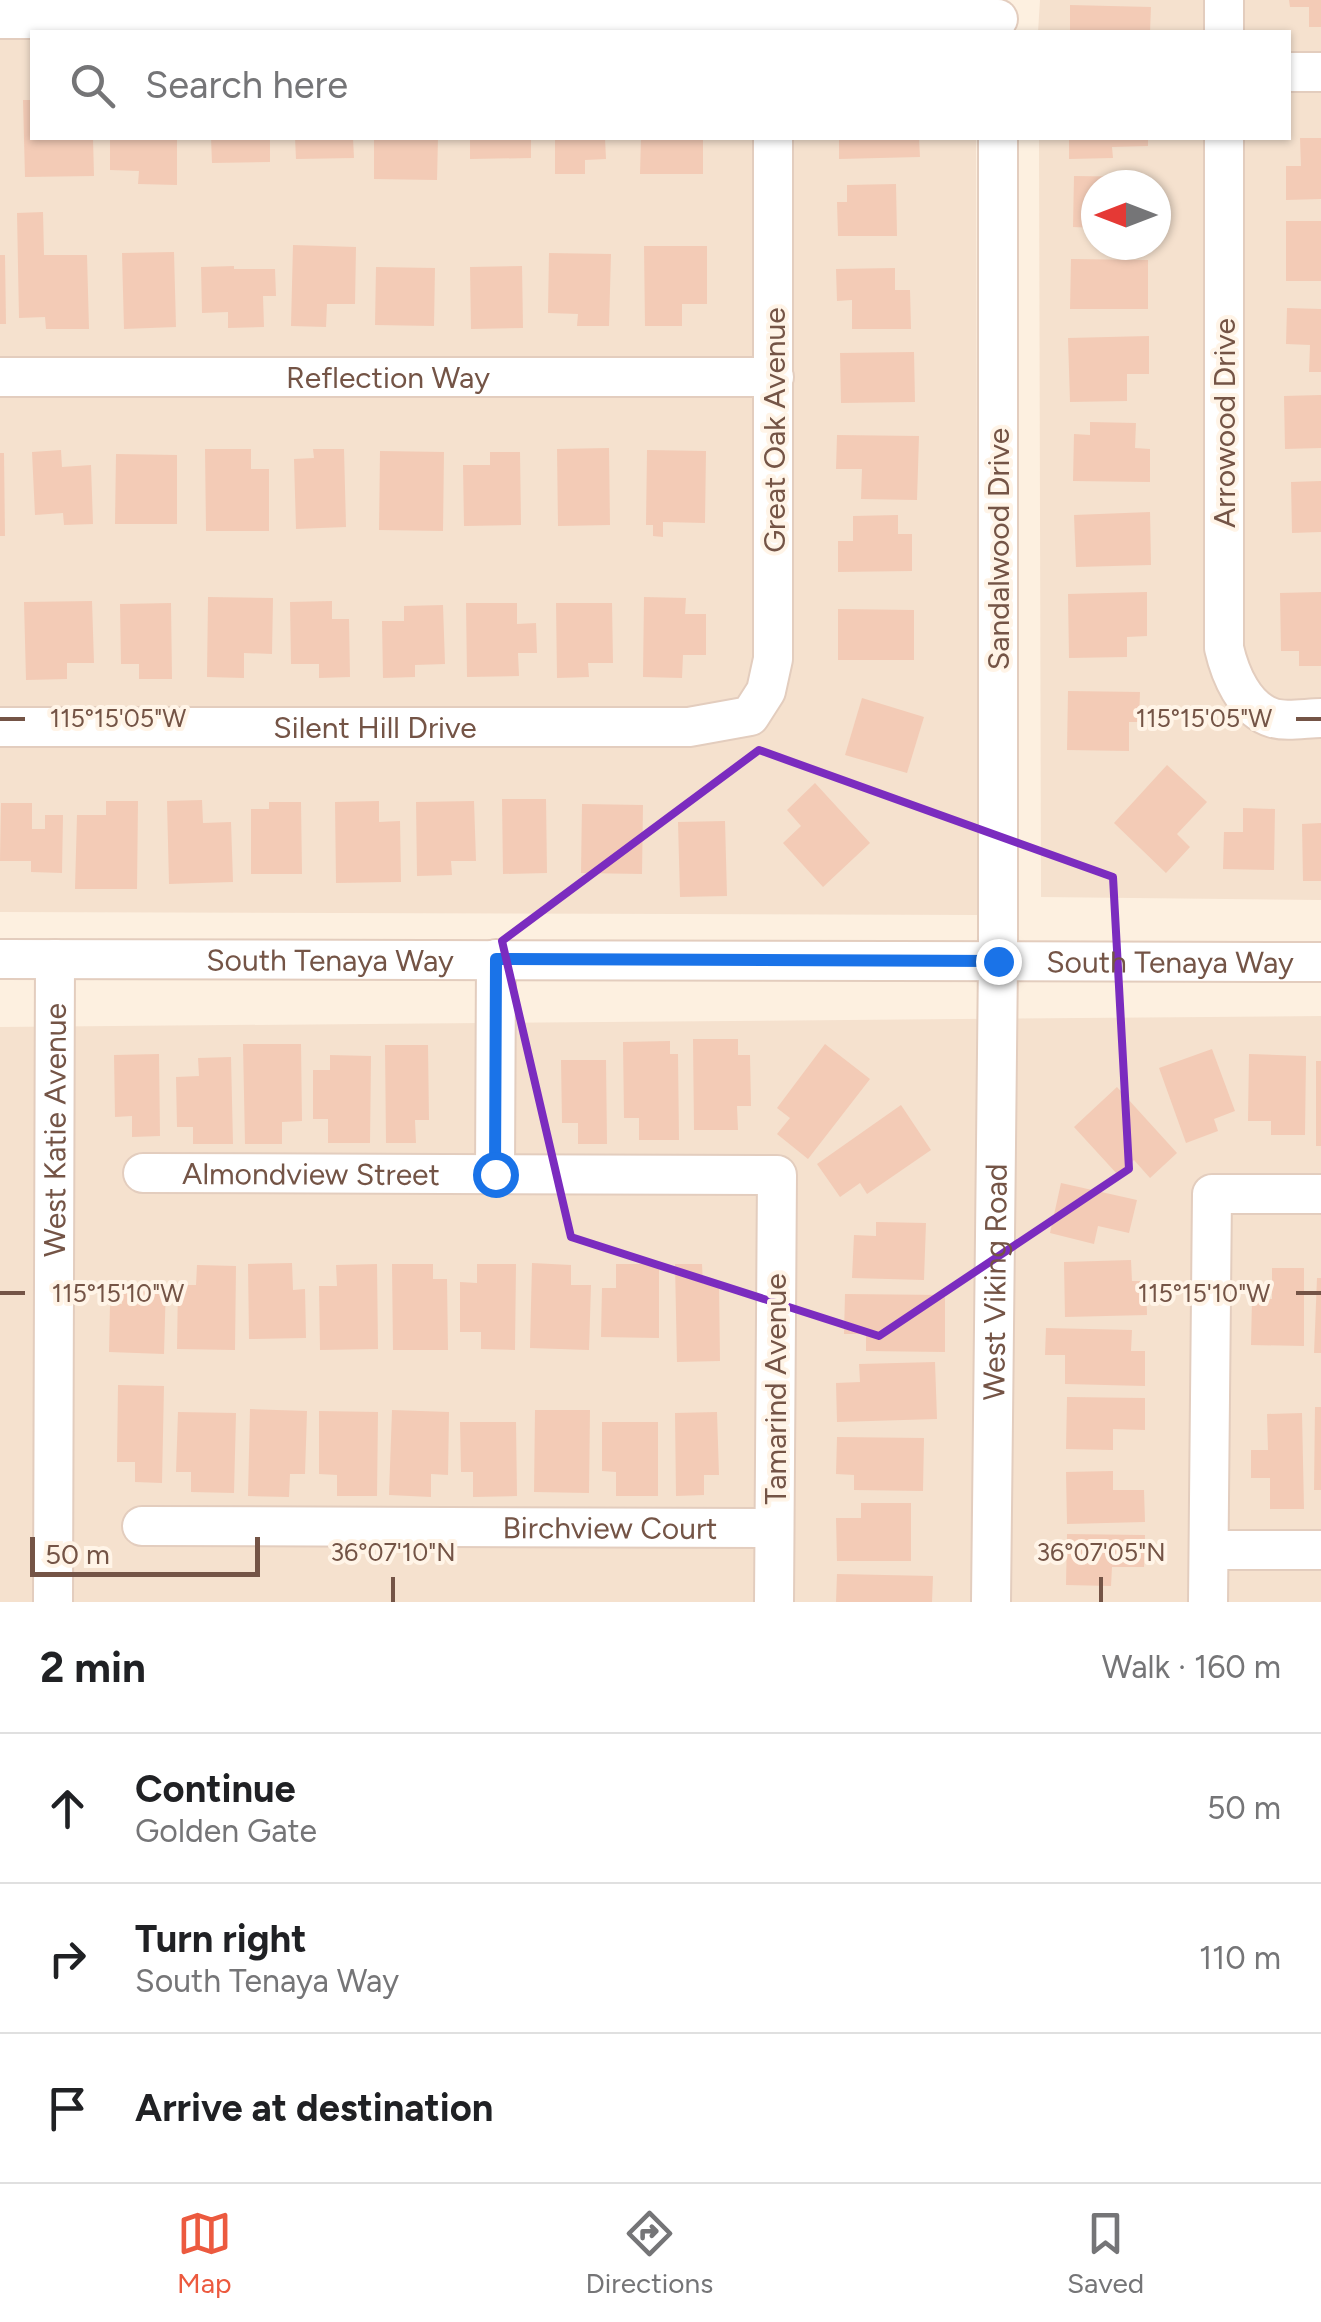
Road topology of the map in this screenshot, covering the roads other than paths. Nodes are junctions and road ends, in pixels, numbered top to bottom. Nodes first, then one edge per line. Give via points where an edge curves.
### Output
1 (1224, 0) edge
2 (70, 9) edge
3 (426, 9) edge
4 (998, 17) edge
5 (0, 18) edge
6 (773, 26) edge
7 (1224, 30) edge
8 (1291, 72) edge
9 (1321, 72) edge
10 (773, 140) edge
11 (998, 140) edge
12 (1224, 140) edge
13 (0, 377) edge
14 (774, 377) junction
15 (750, 716) joint
16 (1321, 718) edge
17 (0, 727) edge
18 (0, 959) edge
19 (54, 959) junction
20 (496, 959) junction
21 (998, 961) junction
22 (1321, 962) edge
23 (143, 1173) dead end
24 (495, 1174) junction
25 (777, 1175) joint
26 (1321, 1194) edge
27 (142, 1526) dead end
28 (774, 1528) junction
29 (1208, 1550) junction
30 (1321, 1550) edge
31 (54, 1602) edge
32 (774, 1602) edge
33 (991, 1602) edge
34 (1208, 1602) edge

1 - 7 street
2 - 3 street
2 - 5 street
3 - 6 street
4 - 6 street
8 - 9 street
10 - 14 street, Great Oak Avenue
11 - 21 street, Sandalwood Drive
12 - 16 street, Arrowood Drive via 1224,648 1230,675 1249,702 1272,718
13 - 14 street, Reflection Way
14 - 15 street, Great Oak Avenue via 774,659 766,691
15 - 17 street, Silent Hill Drive via 690,726
18 - 19 street, South Tenaya Way
19 - 20 street, South Tenaya Way
19 - 31 street, West Katie Avenue
20 - 21 street, South Tenaya Way
20 - 24 street
21 - 22 street, South Tenaya Way
21 - 33 street, West Viking Road
23 - 24 street, Almondview Street
24 - 25 street, Almondview Street
25 - 28 street, Tamarind Avenue
26 - 29 street via 1212,1194
27 - 28 street, Birchview Court
28 - 32 street, Tamarind Avenue
29 - 30 street
29 - 34 street

